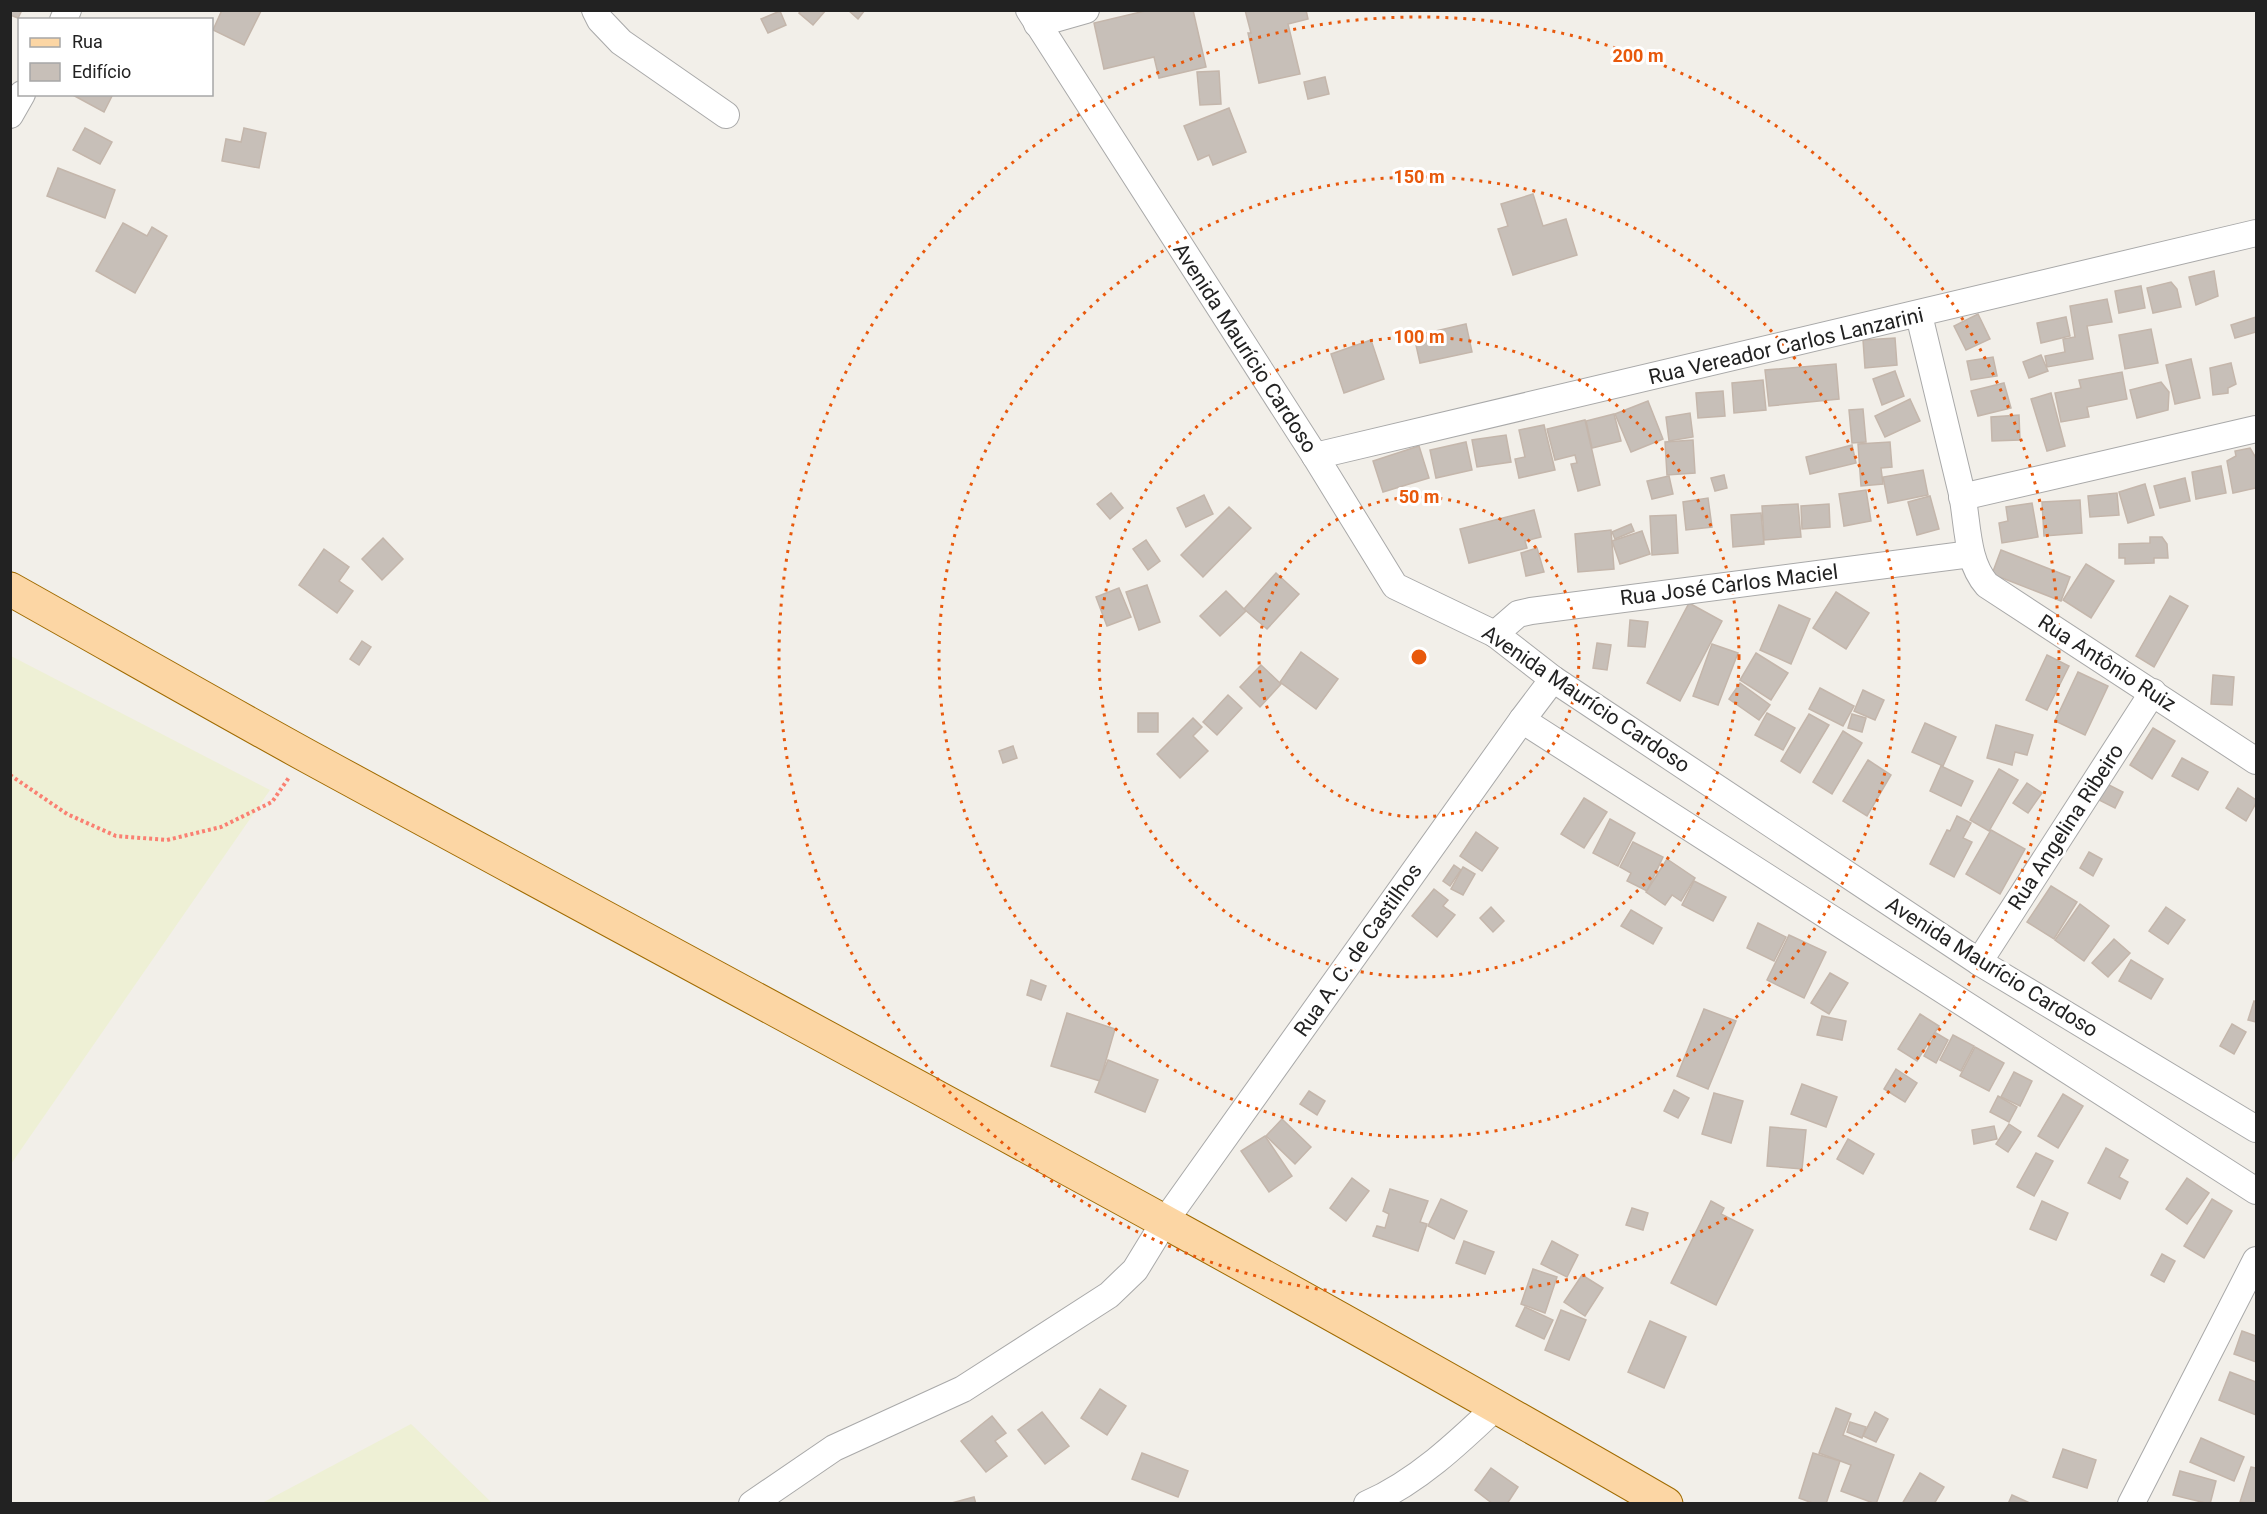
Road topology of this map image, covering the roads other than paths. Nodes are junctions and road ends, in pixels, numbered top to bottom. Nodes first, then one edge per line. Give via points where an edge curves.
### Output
1 (596, 10) edge
2 (1086, 10) edge
3 (1033, 17) edge
4 (21, 96) edge
5 (10, 115) edge
6 (726, 116) dead end
7 (2256, 233) edge
8 (1919, 315) junction
9 (2256, 429) edge
10 (1315, 456) junction
11 (1962, 497) junction
12 (1971, 554) junction
13 (10, 589) edge
14 (1495, 634) junction
15 (1553, 679) junction
16 (2153, 692) junction
17 (1522, 720) junction
18 (2256, 761) edge
19 (1979, 962) junction
20 (2256, 1129) edge
21 (2256, 1191) edge
22 (1165, 1221) junction
23 (2256, 1260) edge
24 (1497, 1406) junction
25 (752, 1503) edge
26 (1367, 1503) edge
27 (1666, 1503) edge
28 (2131, 1503) edge

1 - 6 street via 600,20 621,42
2 - 3 street
3 - 10 street, Avenida Maurício Cardoso
4 - 5 street
7 - 8 street, Rua Vereador Carlos Lanzarini
8 - 10 street, Rua Vereador Carlos Lanzarini
8 - 11 street, Rua Antônio Ruiz
9 - 11 street
10 - 14 street, Avenida Maurício Cardoso via 1395,586
11 - 12 street, Rua Antônio Ruiz
12 - 14 street, Rua José Carlos Maciel via 1531,611 1518,614
12 - 16 street, Rua Antônio Ruiz via 1987,585
13 - 22 main road via 304,754
14 - 15 street, Avenida Maurício Cardoso
15 - 17 street, Rua A. C. de Castilhos
15 - 19 street, Avenida Maurício Cardoso
16 - 18 street, Rua Antônio Ruiz
16 - 19 street, Rua Angelina Ribeiro
17 - 21 street
17 - 22 street, Rua A. C. de Castilhos
19 - 20 street, Avenida Maurício Cardoso
22 - 24 main road
22 - 25 street, Rua A. C. de Castilhos via 1134,1270 1109,1295 963,1389 834,1448
23 - 28 street
24 - 26 street via 1454,1447 1387,1495
24 - 27 main road

